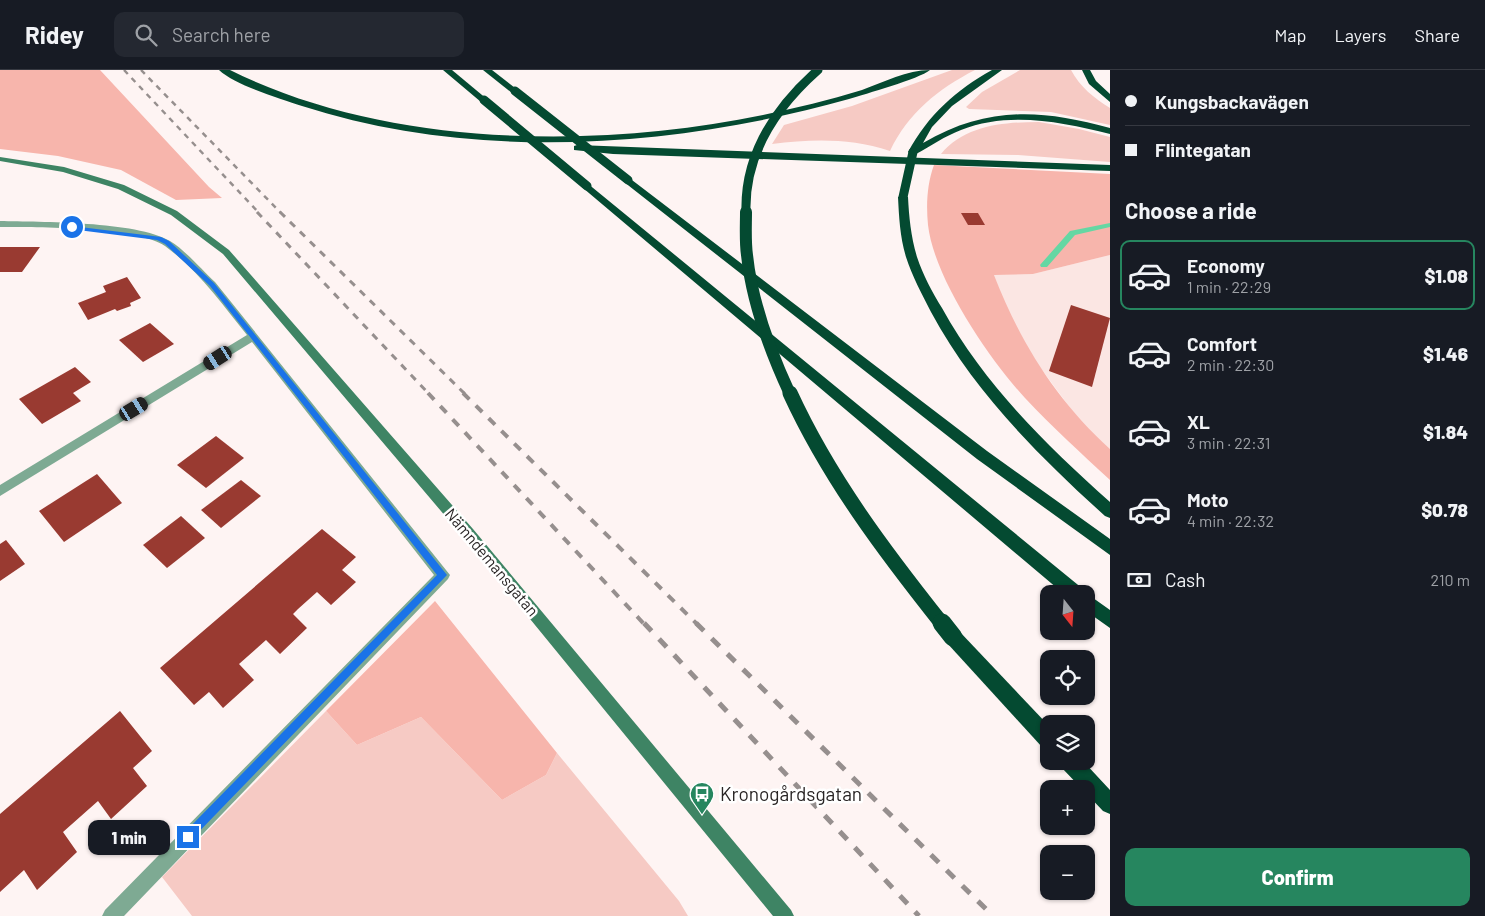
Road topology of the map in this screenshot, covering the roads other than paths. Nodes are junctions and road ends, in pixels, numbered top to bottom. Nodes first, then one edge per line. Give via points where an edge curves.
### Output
1 (222, 70) edge
2 (447, 70) edge
3 (487, 70) edge
4 (818, 70) edge
5 (926, 70) edge
6 (998, 70) edge
7 (1086, 70) edge
8 (1110, 99) edge
9 (1110, 131) edge
10 (539, 139) junction
11 (913, 152) junction
12 (0, 159) edge
13 (1110, 168) edge
14 (0, 224) edge
15 (252, 337) junction
16 (0, 491) edge
17 (1110, 511) edge
18 (1110, 548) edge
19 (1067, 585) edge
20 (1095, 608) edge
21 (1110, 620) edge
22 (1040, 730) edge
23 (1078, 770) edge
24 (1110, 804) edge
25 (111, 916) edge
26 (785, 916) edge

1 - 10 highway via 274,93 369,121 478,137
2 - 19 highway, bridge
3 - 18 highway, bridge via 982,455
4 - 22 highway, bridge via 787,100 754,158 745,206 746,242 753,291 766,339 791,398 831,470 888,556 953,637
5 - 10 highway via 840,98 718,127 654,135
6 - 11 highway via 947,105 923,131
7 - 8 highway via 1092,82
9 - 11 highway via 1059,120 1017,117 971,124
10 - 13 highway via 613,151
11 - 17 highway, bridge via 903,197 908,243 914,265 954,342 1000,404
12 - 26 street, Nämndemansgatan via 101,178 145,196 187,219 226,252 468,533
14 - 15 street via 45,225 159,238 212,284
15 - 16 street
15 - 25 street via 443,575
20 - 21 highway
23 - 24 highway

